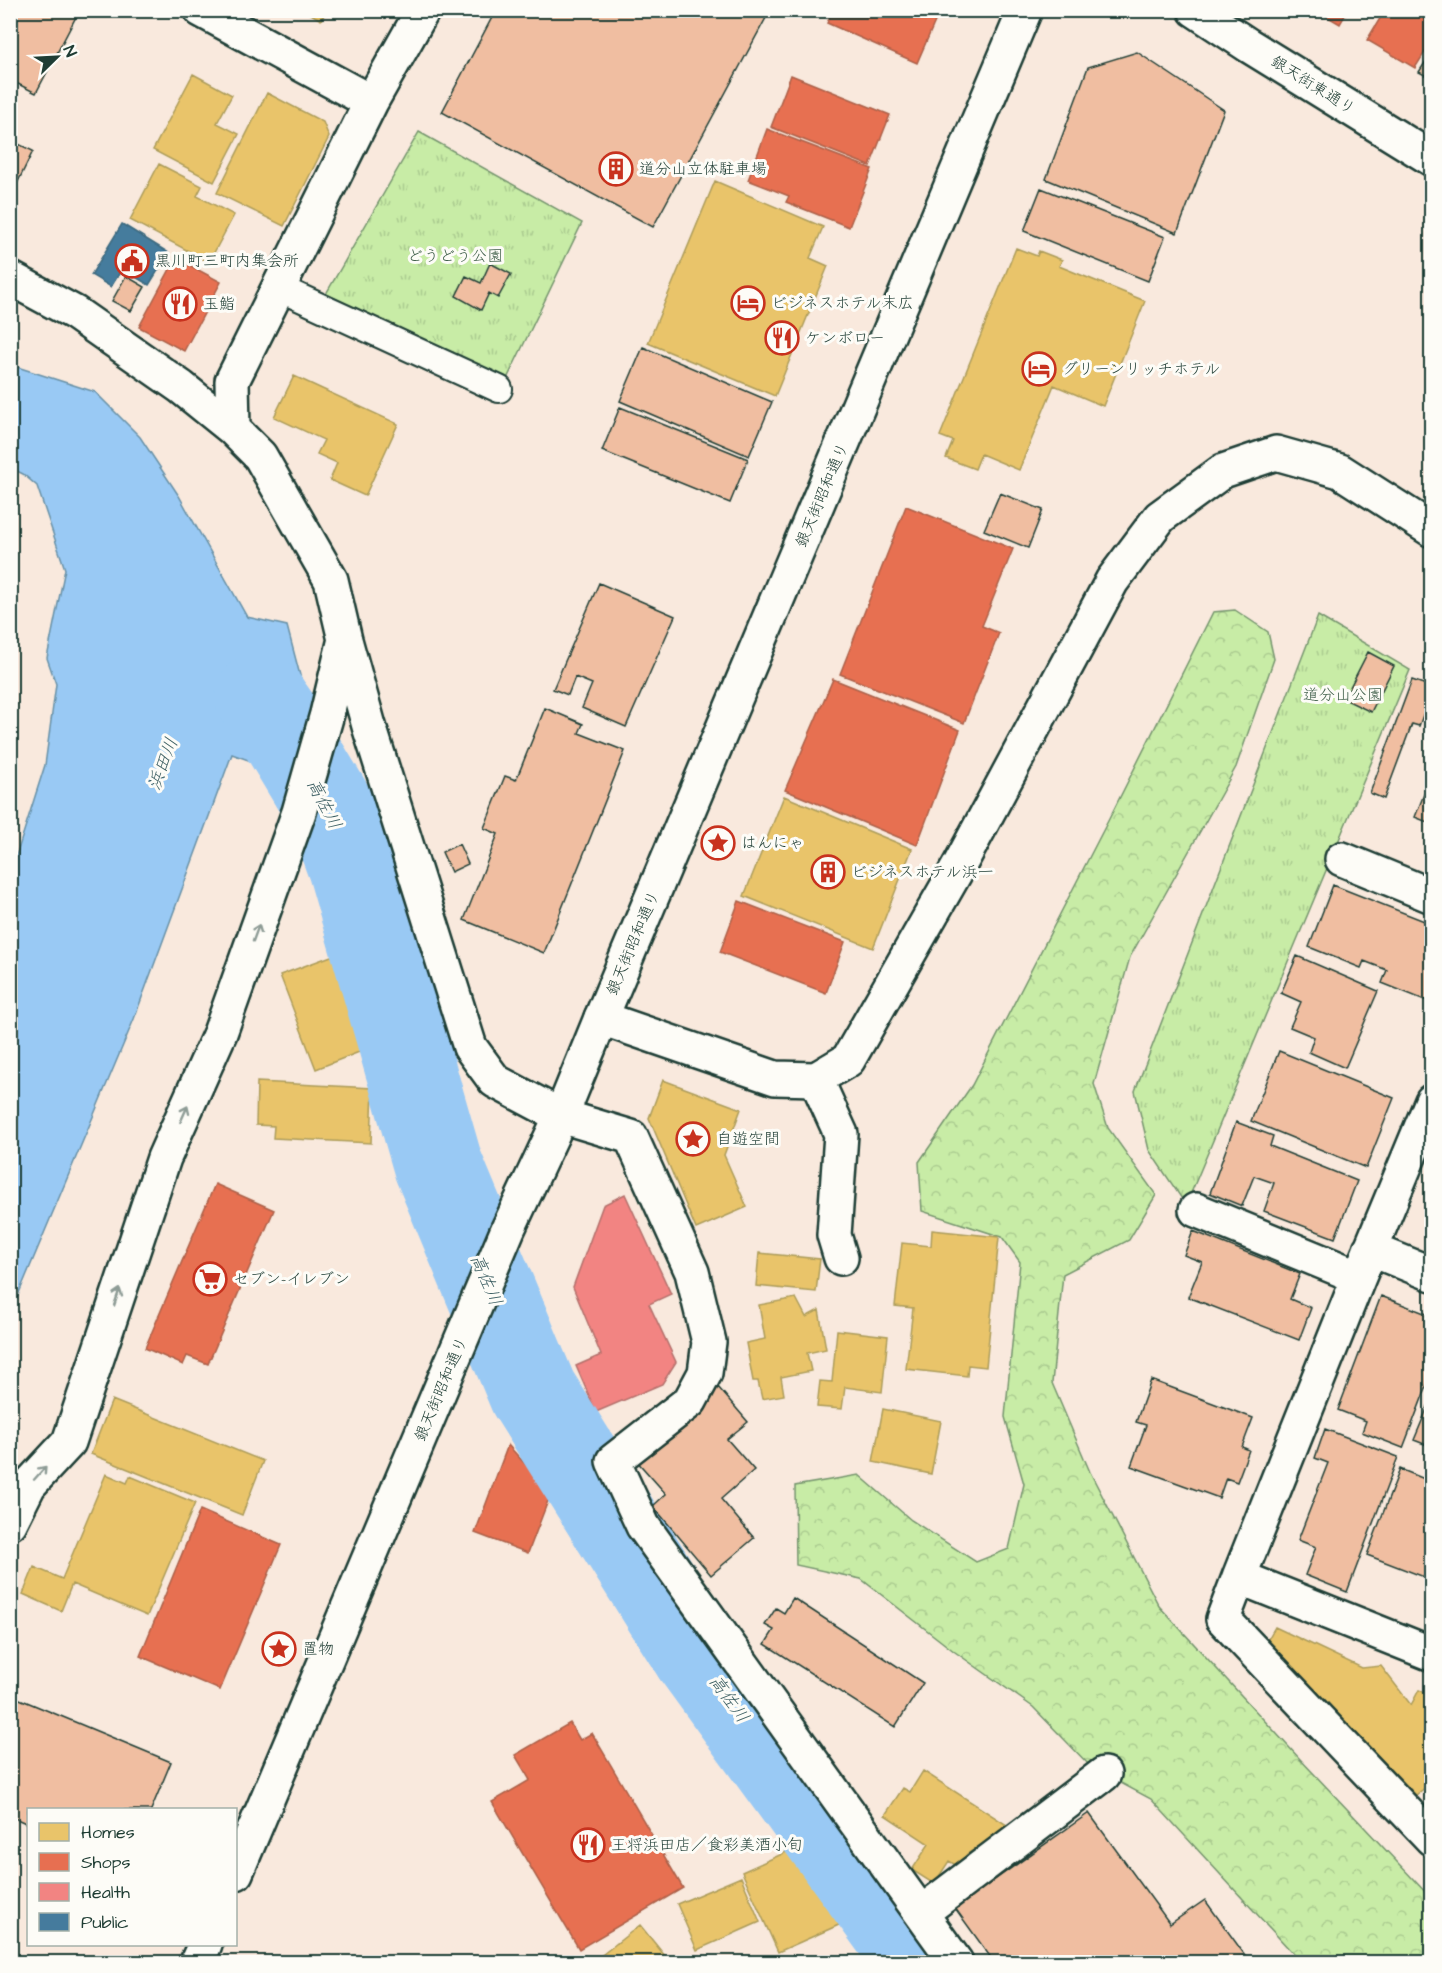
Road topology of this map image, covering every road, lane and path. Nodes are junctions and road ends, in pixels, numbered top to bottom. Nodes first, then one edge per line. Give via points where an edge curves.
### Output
1 (201, 10) edge
2 (423, 10) edge
3 (1025, 10) edge
4 (1195, 10) edge
5 (371, 102) junction
6 (1431, 159) edge
7 (10, 278) edge
8 (279, 288) junction
9 (499, 389) dead end
10 (233, 429) junction
11 (1431, 530) edge
12 (345, 640) junction
13 (1342, 859) dead end
14 (1431, 896) edge
15 (601, 1018) junction
16 (816, 1079) junction
17 (1431, 1101) edge
18 (561, 1116) junction
19 (1196, 1210) dead end
20 (841, 1258) dead end
21 (1364, 1263) junction
22 (1431, 1274) edge
23 (10, 1523) edge
24 (1239, 1577) junction
25 (1431, 1654) edge
26 (1104, 1774) dead end
27 (1431, 1839) edge
28 (237, 1871) edge
29 (921, 1913) junction
30 (204, 1946) edge
31 (197, 1962) edge
32 (956, 1962) edge

1 - 5 street
2 - 5 street
3 - 15 street, 銀天街昭和通り
4 - 6 street, 銀天街東通り
5 - 8 street
7 - 10 street via 75,313 181,387
8 - 9 lane
8 - 10 street via 232,381
10 - 12 street via 260,456 331,580
11 - 16 street via 1340,471 1276,453 1223,471 1160,517 1112,581 959,866 848,1060
12 - 18 street via 470,1047 495,1081
23 -> 12 street via 29,1485 69,1442 164,1158 220,1033 299,812
13 - 14 street
15 - 16 street via 775,1078
15 - 18 street, 銀天街昭和通り
16 - 20 street via 841,1134 834,1235
17 - 21 street
18 - 28 street, 銀天街昭和通り via 508,1229
18 - 29 street via 631,1137 692,1272 709,1342 705,1373 690,1401 613,1461 643,1526
19 - 21 street
21 - 22 street
21 - 24 street
24 - 25 street
24 - 27 street via 1223,1619
26 - 29 street
29 - 32 street
30 - 31 street

